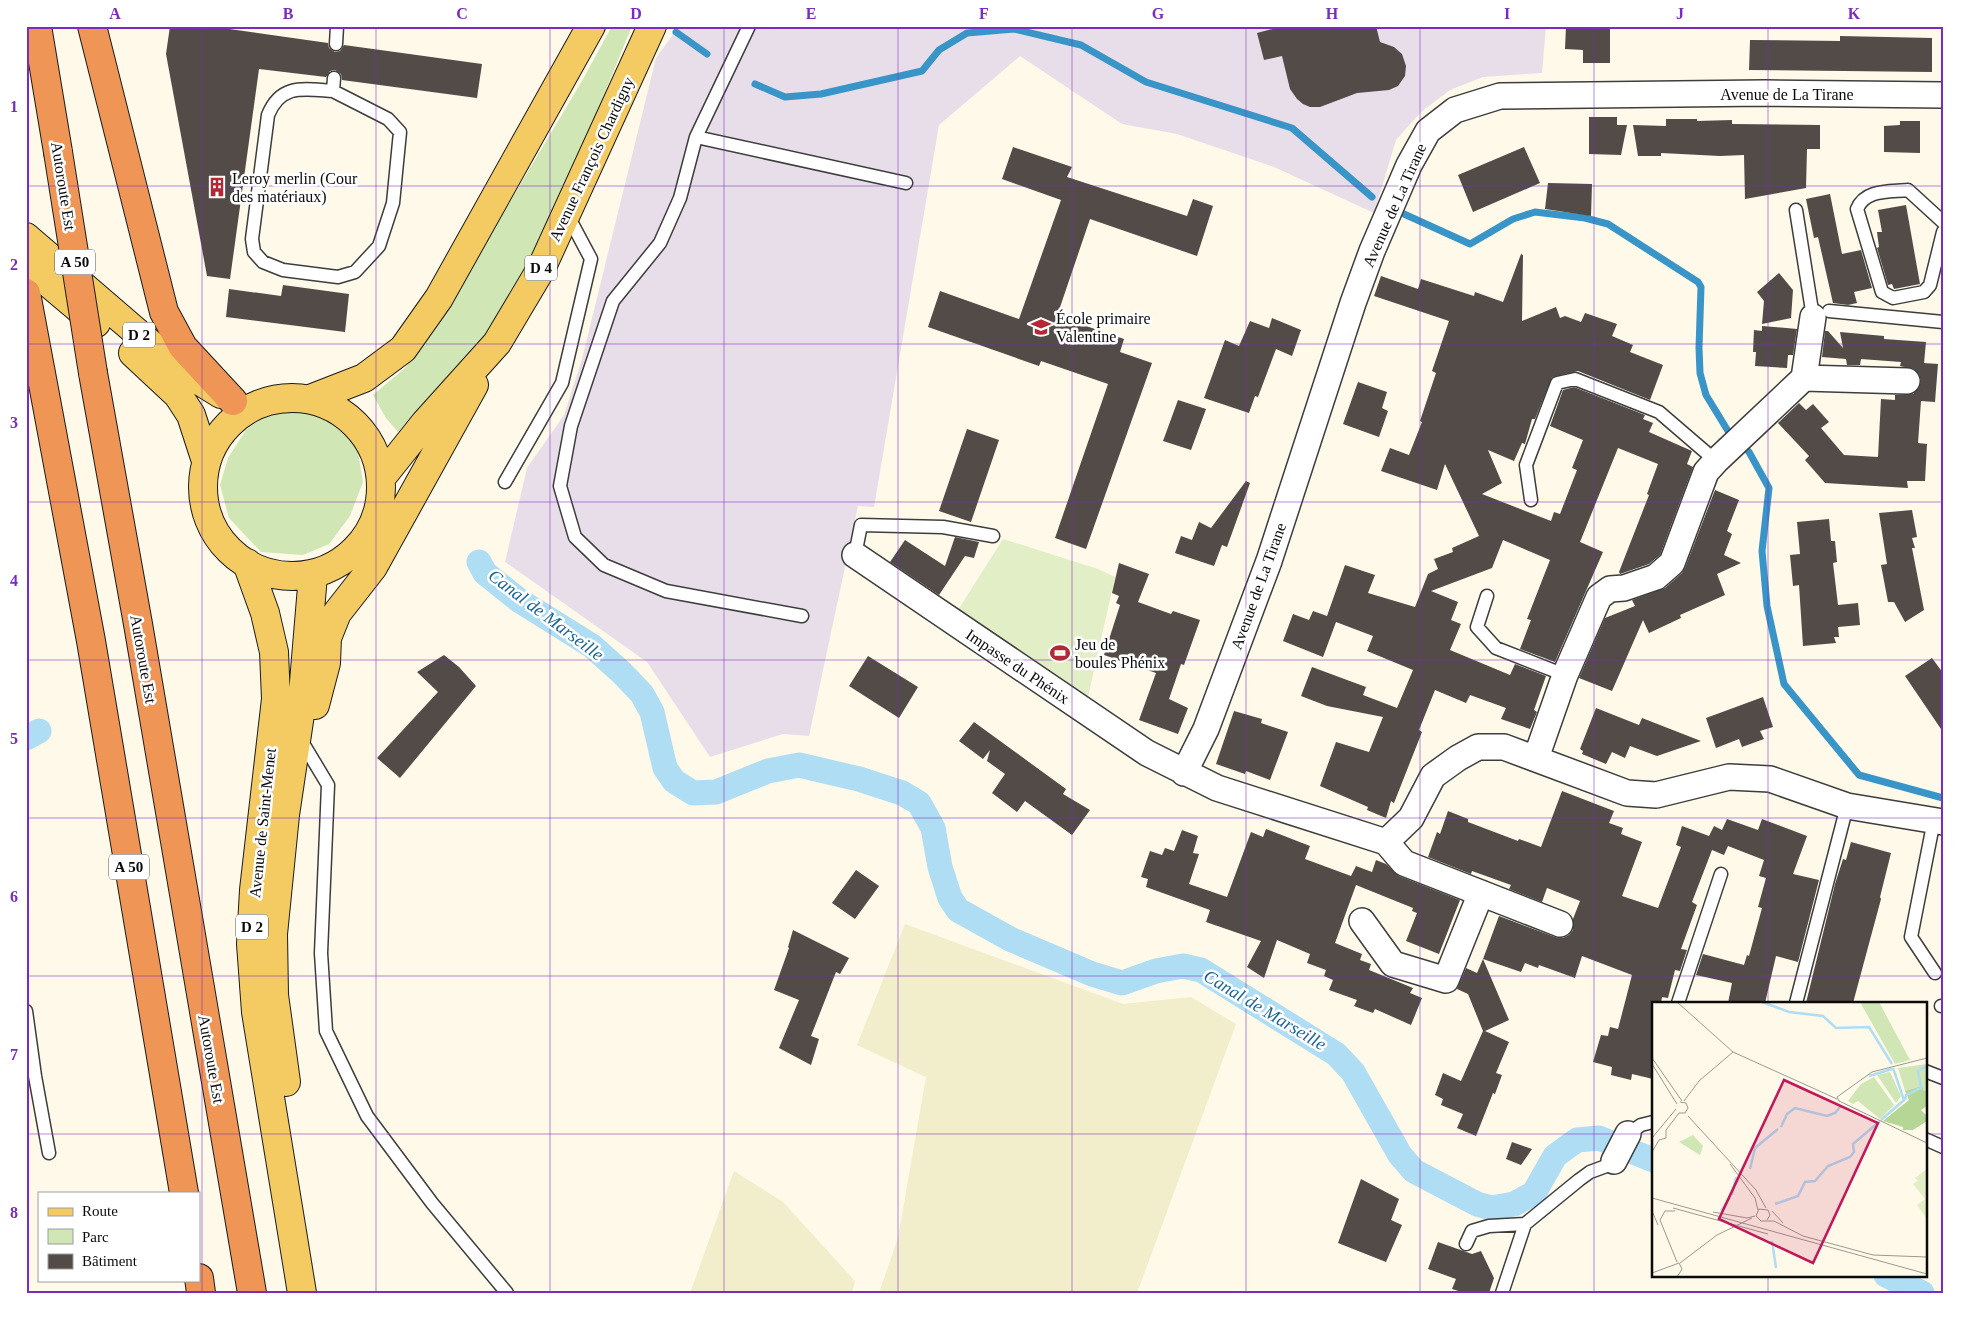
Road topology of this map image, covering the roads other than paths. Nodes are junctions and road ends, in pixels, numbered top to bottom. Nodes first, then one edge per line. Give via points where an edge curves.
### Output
1 (37, 26) edge
2 (92, 26) edge
3 (337, 26) edge
4 (591, 26) edge
5 (652, 26) edge
6 (749, 26) edge
7 (336, 44) dead end
8 (333, 85) joint
9 (1943, 96) edge
10 (696, 137) junction
11 (906, 183) dead end
12 (1796, 210) dead end
13 (566, 213) junction
14 (1943, 222) edge
15 (1943, 232) edge
16 (26, 237) edge
17 (26, 264) edge
18 (26, 292) edge
19 (1821, 314) junction
20 (1943, 322) edge
21 (498, 343) junction
22 (1804, 378) junction
23 (1907, 381) dead end
24 (310, 399) junction
25 (268, 400) junction
26 (233, 401) junction
27 (1731, 447) junction
28 (206, 461) junction
29 (381, 478) junction
30 (505, 482) dead end
31 (1531, 500) dead end
32 (994, 536) dead end
33 (855, 555) joint
34 (246, 564) junction
35 (312, 575) junction
36 (1488, 596) dead end
37 (802, 616) dead end
38 (1565, 675) junction
39 (304, 745) junction
40 (1536, 758) junction
41 (1184, 773) junction
42 (1847, 806) junction
43 (285, 815) junction
44 (1938, 821) edge
45 (1386, 842) junction
46 (1721, 874) dead end
47 (1480, 893) junction
48 (1362, 921) dead end
49 (1560, 924) dead end
50 (1935, 973) dead end
51 (1678, 1002) edge
52 (1796, 1002) edge
53 (26, 1011) edge
54 (1926, 1071) edge
55 (1943, 1078) edge
56 (1652, 1122) edge
57 (1628, 1134) joint
58 (1926, 1139) edge
59 (1943, 1147) edge
60 (49, 1153) dead end
61 (1614, 1161) joint
62 (184, 1192) edge
63 (1524, 1224) junction
64 (1466, 1244) dead end
65 (252, 1293) edge
66 (302, 1293) edge
67 (321, 1293) edge
68 (507, 1293) edge
69 (1502, 1293) edge

1 - 65 highway, Autoroute Est / A 50, bridge via 93,373
2 - 26 highway via 164,312 182,347
3 - 7 lane
4 - 24 main road via 439,298 403,349 364,378
5 - 13 main road, Avenue François Chardigny / D 4
6 - 10 lane
8 - 8 lane via 388,119 400,132 393,203 379,246 355,272 338,277 283,270 263,262 254,252 252,239 268,115 273,101 284,93 302,88
9 - 41 street, Avenue de La Tirane via 1765,93 1500,96 1455,110 1428,131 1409,165 1372,251 1269,561 1206,729
10 - 11 lane
10 - 37 lane via 680,198 660,243 613,301 571,426 560,486 575,537 604,565 666,591
12 - 19 lane
13 - 21 main road, Avenue François Chardigny / D 4 via 541,269
13 - 30 lane via 591,259 562,383
14 - 15 lane via 1908,190 1869,194 1857,209 1882,292 1893,298 1924,292 1930,285
16 - 26 main road, D 2 via 176,366
17 - 28 main road, D 2 via 178,394 191,415
18 - 62 highway, A 50 via 92,651
19 - 20 lane
19 - 22 street
21 - 29 main road, Avenue François Chardigny / D 4 via 425,423
21 - 39 main road via 373,567 337,613 327,638 326,663
22 - 23 street
22 - 27 street
24 - 25 main road
24 - 29 main road via 331,403 354,422 372,447
25 - 26 main road
25 - 28 main road via 237,416 219,435
27 - 31 lane via 1659,412 1575,379 1556,383 1526,466
27 - 38 street via 1706,472 1672,563 1656,577 1624,588 1610,589 1599,597
28 - 34 main road via 203,492 210,522 227,548
29 - 35 main road via 382,498 365,538 352,554 332,568
32 - 33 lane via 943,527 861,524
33 - 41 street, Impasse du Phénix via 1147,753
34 - 35 main road via 263,572 290,577
34 - 66 main road, Avenue de Saint-Menet / D 2 via 265,613 274,652 276,699 254,890 251,944 256,1012
35 - 43 main road, Avenue de Saint-Menet / D 2 via 304,694
36 - 38 lane via 1477,628 1496,648
38 - 40 street
39 - 43 main road
39 - 68 lane via 328,785 321,953 326,1032 367,1116 432,1203
40 - 42 street via 1626,793 1656,795 1729,777 1770,779
40 - 45 street via 1504,747 1478,747 1458,758 1433,776 1411,818
41 - 45 street, Impasse du Phénix via 1217,788
42 - 44 street
42 - 52 lane
43 - 67 main road, Avenue de Saint-Menet / D 2 via 273,934 274,995
44 - 50 lane via 1911,938
45 - 47 street via 1404,863
46 - 51 lane
47 - 48 street via 1446,980 1393,964
47 - 49 street
53 - 60 lane
54 - 55 lane
56 - 57 lane
57 - 61 street
58 - 59 lane
61 - 63 lane via 1590,1172
63 - 64 lane via 1490,1226 1472,1231
63 - 69 lane

